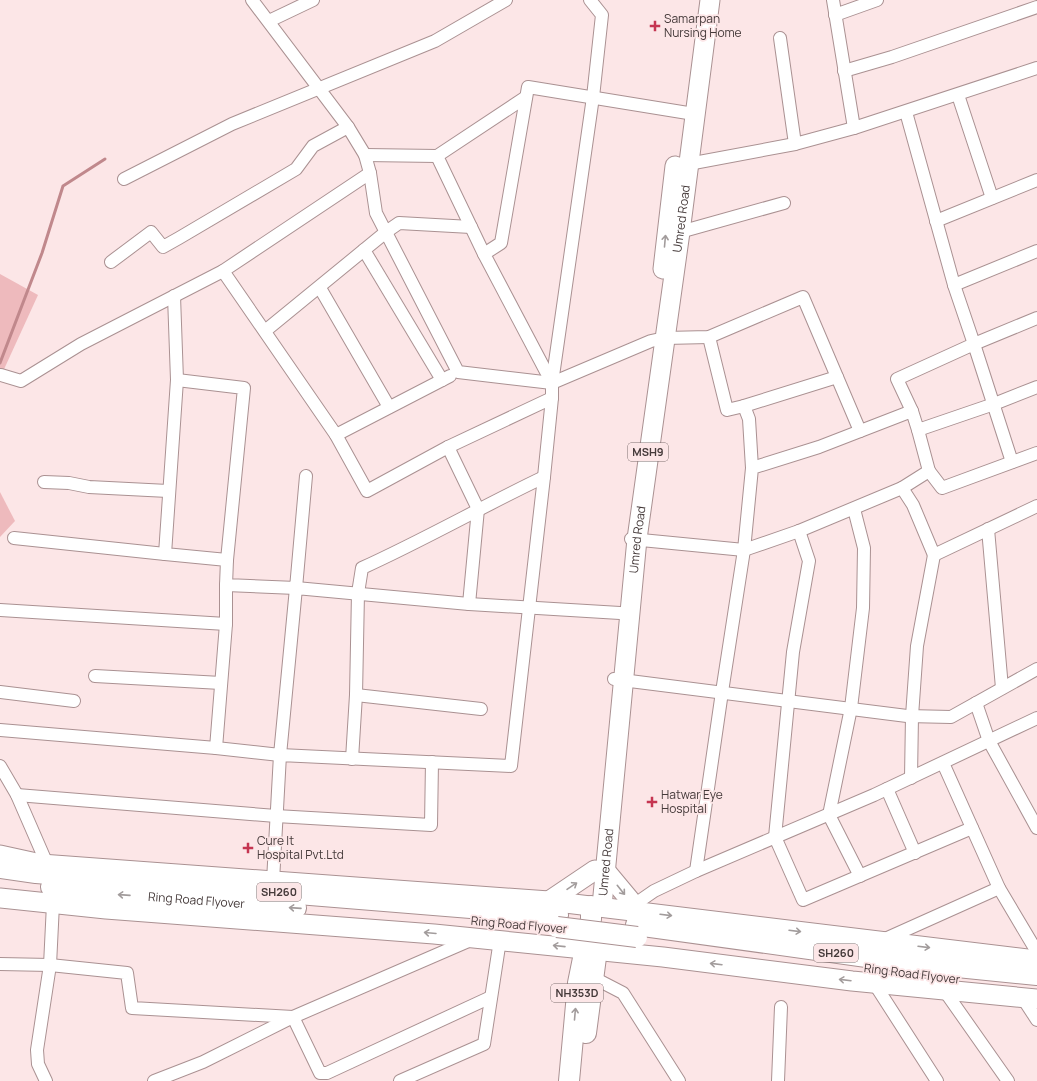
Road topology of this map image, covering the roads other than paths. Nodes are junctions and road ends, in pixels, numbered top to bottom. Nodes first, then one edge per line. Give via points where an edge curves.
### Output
1 (252, 0) edge
2 (313, 0) edge
3 (506, 0) edge
4 (590, 0) edge
5 (698, 0) edge
6 (710, 0) edge
7 (833, 0) edge
8 (877, 0) edge
9 (1037, 7) edge
10 (835, 15) junction
11 (269, 21) junction
12 (780, 38) dead end
13 (1037, 68) edge
14 (844, 71) junction
15 (320, 89) junction
16 (958, 94) junction
17 (593, 97) junction
18 (526, 98) junction
19 (906, 112) junction
20 (688, 113) junction
21 (348, 127) junction
22 (854, 128) junction
23 (795, 144) junction
24 (364, 155) junction
25 (437, 156) junction
26 (681, 165) junction
27 (370, 173) junction
28 (124, 179) dead end
29 (1037, 180) edge
30 (992, 198) junction
31 (784, 203) dead end
32 (936, 221) junction
33 (471, 228) junction
34 (386, 232) junction
35 (680, 232) junction
36 (364, 250) junction
37 (1037, 251) edge
38 (484, 254) junction
39 (111, 262) dead end
40 (223, 271) junction
41 (954, 284) junction
42 (320, 288) junction
43 (174, 296) junction
44 (1037, 318) edge
45 (265, 331) junction
46 (709, 337) junction
47 (658, 340) junction
48 (974, 344) junction
49 (458, 372) junction
50 (1, 375) dead end
51 (837, 377) junction
52 (177, 380) junction
53 (442, 380) junction
54 (552, 383) junction
55 (1037, 387) edge
56 (552, 398) junction
57 (994, 404) junction
58 (744, 406) junction
59 (389, 407) junction
60 (912, 411) junction
61 (918, 430) junction
62 (860, 431) junction
63 (336, 435) junction
64 (448, 447) junction
65 (1037, 453) edge
66 (1012, 462) junction
67 (752, 468) junction
68 (929, 471) junction
69 (306, 476) dead end
70 (544, 477) junction
71 (44, 482) dead end
72 (902, 488) junction
73 (168, 491) junction
74 (1037, 506) edge
75 (478, 509) junction
76 (854, 509) junction
77 (988, 529) junction
78 (799, 531) junction
79 (14, 538) dead end
80 (632, 539) junction
81 (744, 550) junction
82 (165, 554) junction
83 (934, 555) junction
84 (227, 560) junction
85 (226, 585) junction
86 (296, 588) junction
87 (358, 593) junction
88 (469, 604) junction
89 (530, 607) junction
90 (0, 610) edge
91 (620, 613) junction
92 (226, 624) junction
93 (1037, 669) edge
94 (95, 676) dead end
95 (618, 680) junction
96 (221, 683) junction
97 (1002, 688) junction
98 (0, 692) edge
99 (722, 692) junction
100 (356, 695) junction
101 (788, 700) junction
102 (74, 701) dead end
103 (976, 703) junction
104 (851, 708) junction
105 (481, 709) dead end
106 (912, 716) junction
107 (1037, 718) edge
108 (0, 730) edge
109 (989, 741) junction
110 (216, 748) junction
111 (280, 755) junction
112 (352, 759) junction
113 (432, 762) junction
114 (943, 763) junction
115 (0, 766) edge
116 (911, 778) junction
117 (887, 789) junction
118 (17, 795) junction
119 (829, 815) junction
120 (276, 816) junction
121 (972, 828) junction
122 (1037, 828) edge
123 (775, 837) junction
124 (915, 853) junction
125 (0, 855) edge
126 (47, 864) junction
127 (0, 868) edge
128 (600, 870) junction
129 (696, 871) junction
130 (860, 876) junction
131 (0, 880) edge
132 (273, 881) junction
133 (999, 888) junction
134 (0, 898) edge
135 (53, 904) junction
136 (597, 906) junction
137 (555, 914) junction
138 (637, 921) junction
139 (476, 938) junction
140 (500, 940) junction
141 (880, 942) junction
142 (591, 950) junction
143 (1037, 952) edge
144 (626, 954) junction
145 (1037, 960) edge
146 (0, 964) edge
147 (50, 965) junction
148 (1037, 974) edge
149 (594, 978) junction
150 (874, 983) junction
151 (944, 990) junction
152 (1032, 995) edge
153 (491, 996) junction
154 (781, 1007) dead end
155 (293, 1017) junction
156 (1037, 1020) edge
157 (46, 1081) edge
158 (154, 1081) edge
159 (400, 1081) edge
160 (569, 1081) edge
161 (580, 1081) edge
162 (679, 1081) edge
163 (778, 1081) edge
164 (937, 1081) edge
165 (1008, 1081) edge

1 - 11 street
2 - 11 street
3 - 15 street via 435,41
4 - 17 street via 602,15
5 - 20 main road
6 - 20 main road, Umred Road / MSH9
7 - 10 street
8 - 10 street
9 - 14 street
10 - 14 street
11 - 15 street
12 - 23 street
13 - 16 street
14 - 22 street
15 - 21 street
15 - 28 street via 232,124
16 - 19 street
16 - 30 street
17 - 18 street via 528,87
17 - 20 street
17 - 54 street
18 - 25 street
18 - 38 street via 501,243
19 - 22 street
19 - 32 street
20 - 26 main road, Umred Road / MSH9
21 - 24 street
21 - 39 street via 313,146 296,169 179,238 163,246 151,232
22 - 23 street
23 - 26 street
24 - 25 street
24 - 27 street
25 - 33 street
26 - 35 main road, Umred Road / MSH9
47 -> 26 main road via 661,288
27 - 34 street via 376,213
27 - 40 street
29 - 30 street
30 - 32 street
31 - 35 street
32 - 41 street
33 - 34 street via 399,224
33 - 38 street
34 - 36 street
34 - 49 street
35 - 47 main road, Umred Road / MSH9
36 - 42 street
36 - 53 street
37 - 41 street
38 - 54 street
40 - 43 street
40 - 45 street
41 - 48 street
42 - 45 street
42 - 59 street
43 - 50 street via 81,344 21,381
43 - 52 street
44 - 48 street
45 - 63 street
46 - 47 street
46 - 51 street via 803,297
46 - 58 street via 727,410
47 - 54 street
47 - 80 main road, Umred Road / MSH9
48 - 57 street
48 - 60 street via 898,379
49 - 53 street
49 - 54 street
51 - 58 street
51 - 62 street
52 - 73 street
52 - 84 street via 244,388
53 - 59 street
54 - 56 street
55 - 57 street
56 - 64 street
56 - 70 street
57 - 61 street
57 - 66 street
58 - 67 street via 749,419
59 - 63 street
60 - 61 street
60 - 62 street
61 - 68 street
62 - 67 street
63 - 64 street via 367,491
64 - 75 street
65 - 66 street
66 - 68 street via 942,488
67 - 81 street
68 - 72 street
69 - 86 street
70 - 75 street
70 - 89 street
71 - 73 street
72 - 76 street
72 - 83 street via 913,505
73 - 82 street
74 - 77 street
75 - 87 street via 402,550 362,568
75 - 88 street
76 - 78 street
76 - 104 street via 864,556 863,608
77 - 83 street
77 - 97 street
78 - 81 street
78 - 101 street via 809,561 793,652
79 - 82 street
80 - 81 street
80 - 91 main road
80 - 95 main road, Umred Road / MSH9
81 - 99 street
82 - 84 street
83 - 106 street via 917,646
84 - 85 street
85 - 86 street
85 - 92 street
86 - 87 street
86 - 111 street
87 - 88 street
87 - 100 street
88 - 89 street
89 - 91 street
89 - 113 street via 511,766
90 - 92 street
91 - 95 main road via 615,650
92 - 96 street
93 - 97 street
94 - 96 street
95 - 99 street
95 - 128 main road, Umred Road / MSH9
96 - 110 street
97 - 103 street
98 - 102 street
99 - 101 street
99 - 129 street
100 - 105 street
100 - 112 street
101 - 104 street
101 - 123 street
103 - 106 street via 951,717
103 - 109 street
104 - 106 street
104 - 119 street
106 - 116 street
107 - 109 street
108 - 110 street
109 - 114 street
109 - 122 street
110 - 111 street
111 - 112 street
111 - 120 street
112 - 113 street
113 - 120 street via 431,825
114 - 116 street
114 - 121 street
115 - 118 street
116 - 117 street
117 - 119 street
117 - 124 street
118 - 120 street
118 - 126 street
119 - 123 street
119 - 130 street
120 - 132 street
121 - 124 street
121 - 133 street
123 - 129 street
123 - 130 street via 803,900
124 - 130 street
125 - 126 main road
126 - 132 main road
127 - 137 highway, Ring Road Flyover / SH260 via 36,873
128 - 136 main road, Umred Road
137 -> 128 main road
128 -> 138 main road via 630,900
129 - 138 street via 645,895 641,900
137 -> 131 highway, Ring Road Flyover / SH260 via 99,893
132 - 137 main road
133 - 141 street
133 - 143 street
134 - 135 main road
139 -> 135 main road
135 - 147 street
136 - 137 main road
136 - 138 main road
136 - 142 highway, NH353D
137 - 138 highway, Ring Road Flyover / SH260
138 -> 141 main road
138 - 144 street
138 - 148 highway, Ring Road Flyover / SH260 via 888,960
138 - 152 highway, Ring Road Flyover / SH260 via 886,972
139 - 140 main road
139 - 155 street
142 -> 140 main road
140 - 153 street
141 -> 145 main road
142 - 144 main road
142 - 149 highway, NH353D
160 -> 142 highway, NH353D via 578,983
150 -> 144 main road
146 - 147 street
147 - 155 street via 127,973 132,1008
147 - 157 street via 37,1050 38,1064
149 - 161 highway, NH353D
149 - 162 street via 623,994
150 - 151 main road
150 - 164 street
151 - 152 main road
151 - 165 street
152 - 156 street
153 - 155 street via 327,1073 320,1073
153 - 159 street via 484,1044
154 - 163 street
155 - 158 street via 202,1062

